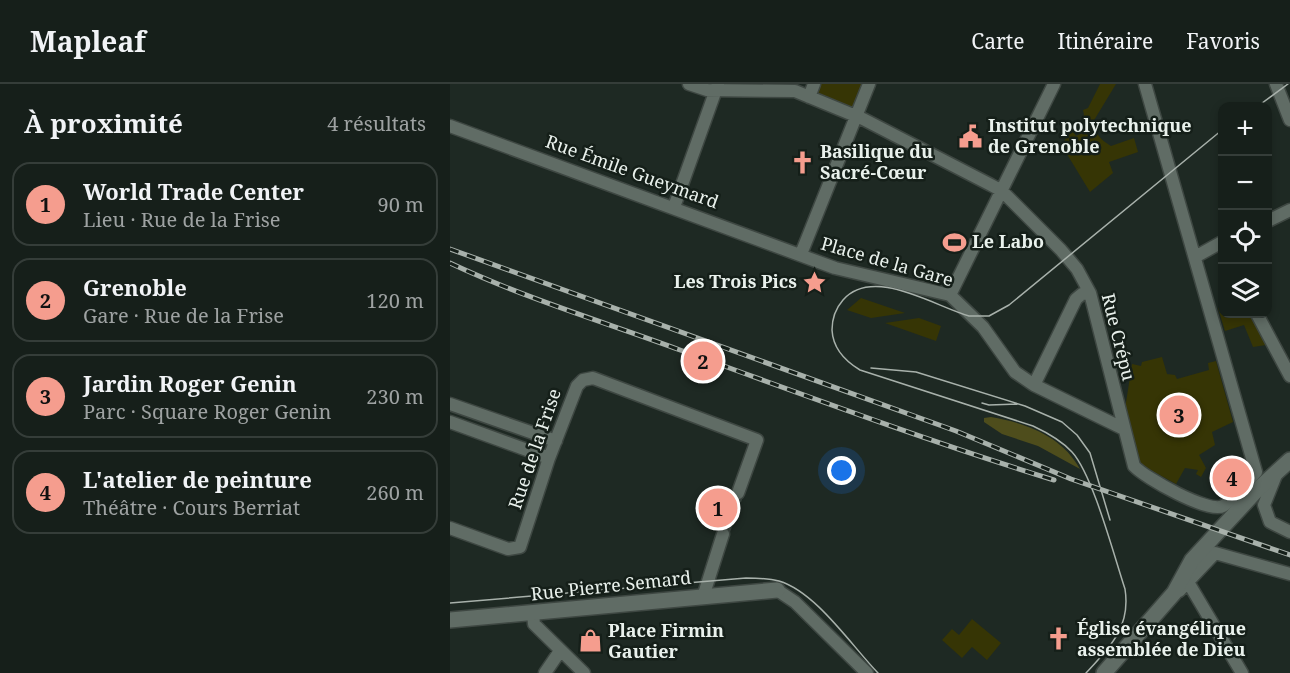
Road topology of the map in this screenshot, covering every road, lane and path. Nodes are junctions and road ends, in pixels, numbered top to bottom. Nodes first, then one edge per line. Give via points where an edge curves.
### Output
1 (689, 84) edge
2 (814, 84) edge
3 (869, 84) edge
4 (1054, 84) edge
5 (1145, 84) edge
6 (1277, 86) edge
7 (716, 87) edge
8 (809, 97) junction
9 (856, 117) junction
10 (1290, 120) edge
11 (450, 126) edge
12 (1002, 191) junction
13 (674, 207) junction
14 (1290, 210) edge
15 (1272, 219) edge
16 (1218, 245) edge
17 (801, 254) junction
18 (1196, 257) junction
19 (1090, 293) junction
20 (950, 295) junction
21 (1259, 318) edge
22 (1290, 376) edge
23 (1034, 385) junction
24 (450, 404) edge
25 (450, 422) edge
26 (1122, 428) junction
27 (556, 441) junction
28 (549, 458) junction
29 (1290, 460) edge
30 (1266, 476) junction
31 (738, 493) tunnel mouth
32 (450, 528) edge
33 (1290, 532) edge
34 (723, 534) tunnel mouth
35 (1287, 573) edge
36 (1188, 582) junction
37 (777, 590) joint
38 (1174, 593) junction
39 (703, 597) junction
40 (533, 614) junction
41 (450, 620) edge
42 (561, 651) junction
43 (1111, 671) edge
44 (545, 673) edge
45 (584, 673) edge
46 (867, 673) edge
47 (1242, 673) edge

1 - 7 street, Rue Crépu via 706,90
2 - 8 street
3 - 9 street
4 - 12 street
5 - 18 street
6 - 10 street
7 - 8 street, Rue Crépu via 795,91
7 - 13 street
8 - 9 street, Rue Crépu
9 - 12 street, Rue Crépu
9 - 17 street
11 - 13 street, Rue Émile Gueymard
12 - 19 street, Rue Crépu via 1069,260
12 - 20 street
13 - 17 street, Rue Émile Gueymard
14 - 15 street
16 - 18 street
17 - 20 street, Place de la Gare via 836,268
18 - 30 street
19 - 23 street via 1076,299
19 - 26 street, Rue Crépu
20 - 23 street, Place de la Gare via 985,328 1015,372
21 - 22 street
23 - 26 street, Place de la Gare
24 - 27 street
25 - 28 street
26 - 30 street, Rue Crépu via 1131,460 1139,472 1208,508 1222,506
27 - 28 street, Rue de la Frise
27 - 31 street, Rue de la Frise via 577,386 593,378 757,440
28 - 32 street, Rue de la Frise via 522,543 514,550
29 - 30 street
30 - 33 street via 1264,505 1270,522
30 - 38 street via 1192,560
34 - 39 street
35 - 36 street via 1215,553
36 - 38 street
36 - 47 street
37 - 39 street, Rue Pierre Semard
37 - 46 street via 795,602
38 - 43 street
39 - 40 street, Rue Pierre Semard
40 - 41 street, Rue Pierre Semard
40 - 42 street via 534,624
42 - 44 street
42 - 45 street

